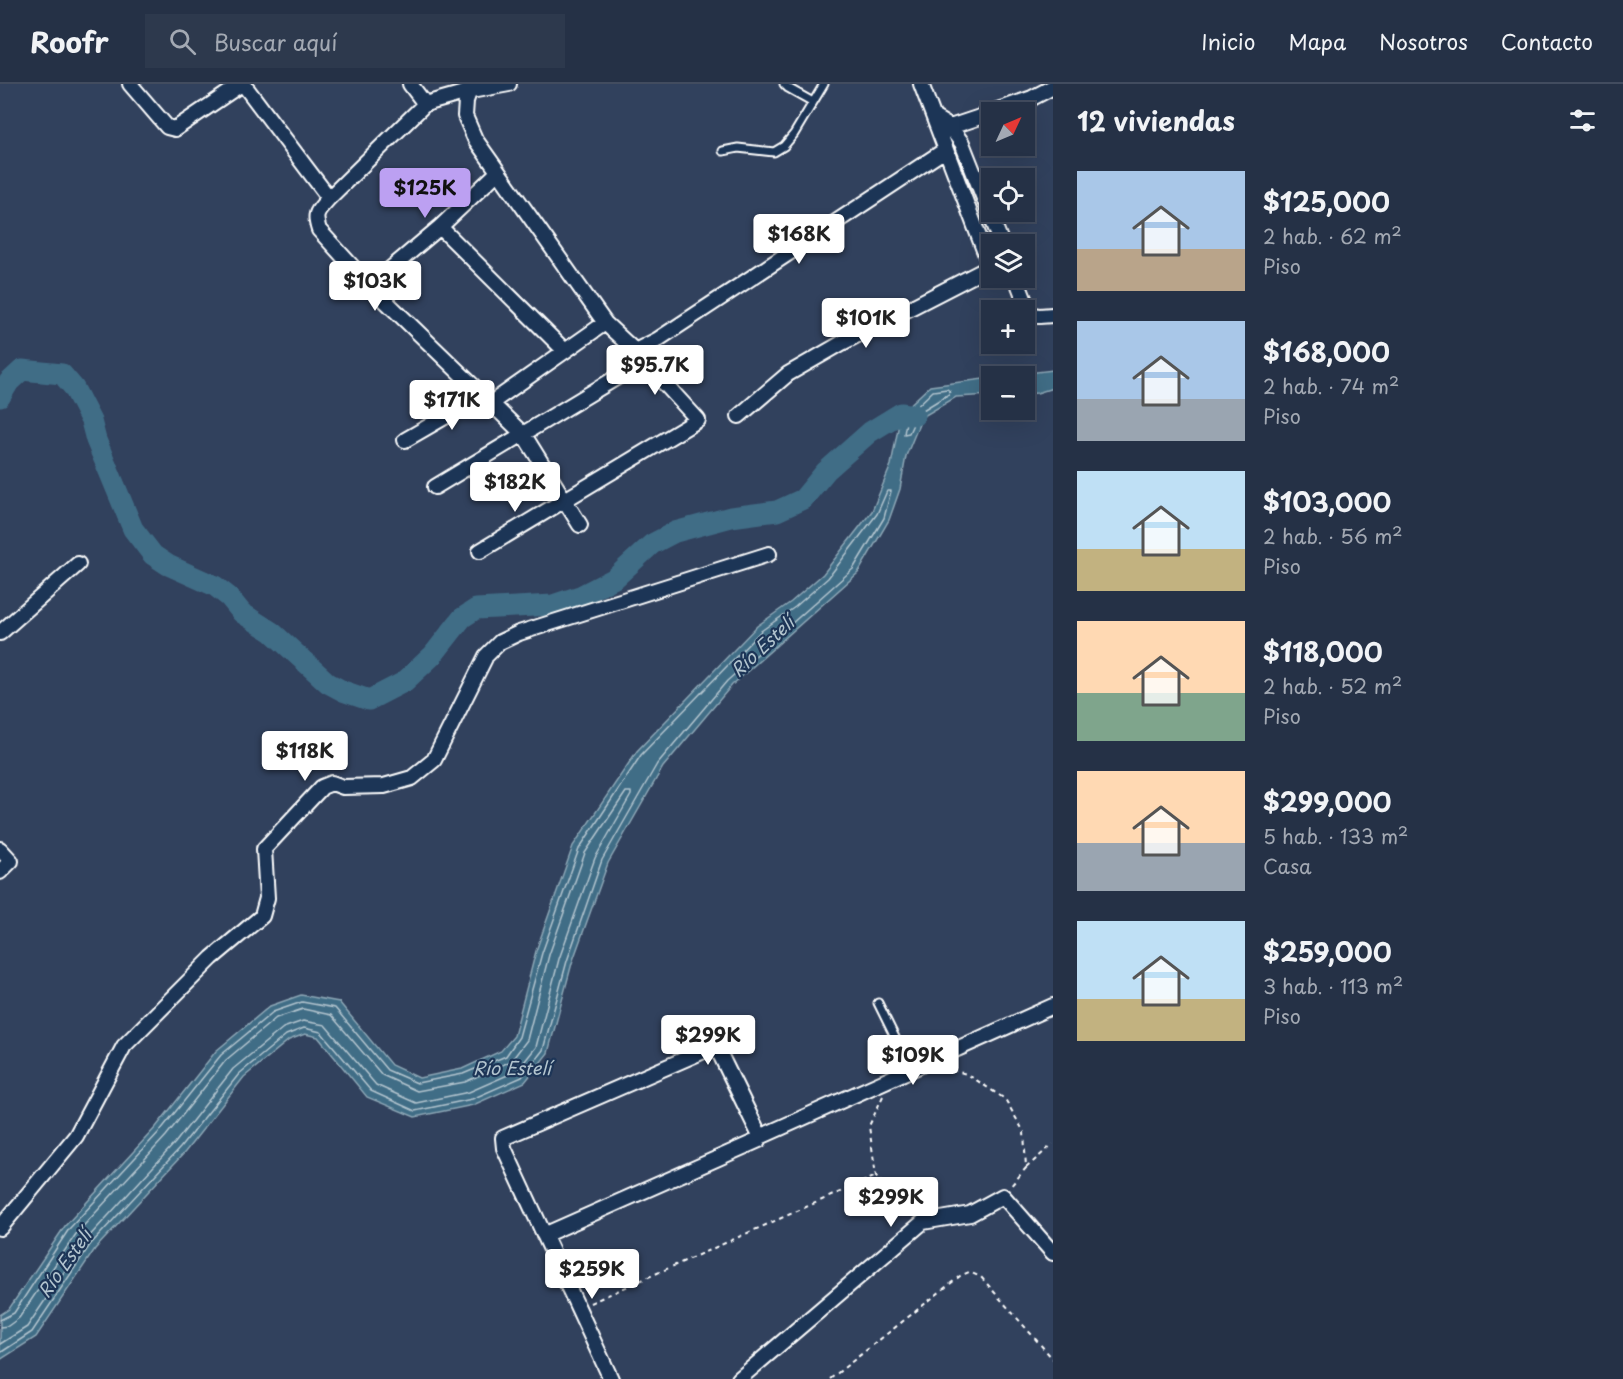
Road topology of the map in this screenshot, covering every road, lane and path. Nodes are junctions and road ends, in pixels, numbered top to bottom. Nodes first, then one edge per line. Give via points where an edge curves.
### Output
1 (130, 84) edge
2 (410, 84) edge
3 (509, 84) edge
4 (784, 84) edge
5 (824, 84) edge
6 (921, 84) edge
7 (471, 87) edge
8 (1053, 87) edge
9 (813, 102) junction
10 (1021, 102) edge
11 (425, 104) junction
12 (981, 117) edge
13 (935, 118) junction
14 (950, 127) junction
15 (945, 150) junction
16 (723, 151) dead end
17 (498, 172) junction
18 (329, 198) junction
19 (440, 227) junction
20 (998, 234) edge
21 (370, 286) junction
22 (1020, 288) edge
23 (1053, 315) edge
24 (605, 323) junction
25 (565, 351) junction
26 (640, 356) junction
27 (487, 399) junction
28 (739, 416) dead end
29 (524, 435) junction
30 (405, 440) dead end
31 (435, 487) dead end
32 (565, 501) junction
33 (580, 525) dead end
34 (480, 551) dead end
35 (769, 554) dead end
36 (78, 564) dead end
37 (0, 633) edge
38 (0, 849) edge
39 (0, 872) edge
40 (878, 1003) dead end
41 (1053, 1006) edge
42 (934, 1066) dead end
43 (911, 1070) junction
44 (887, 1088) dead end
45 (760, 1137) junction
46 (1053, 1144) edge
47 (1026, 1168) junction
48 (876, 1176) junction
49 (1003, 1196) junction
50 (923, 1222) junction
51 (0, 1228) edge
52 (544, 1235) junction
53 (1053, 1253) edge
54 (578, 1308) junction
55 (1053, 1359) edge
56 (611, 1379) edge
57 (739, 1379) edge
58 (830, 1379) edge

1 - 18 street via 171,129 244,85
2 - 11 street
3 - 7 street
4 - 9 lane
5 - 9 lane
6 - 13 street
7 - 11 street
7 - 17 street via 465,116 475,139
8 - 10 street
9 - 16 lane via 794,134 774,152 738,148
11 - 18 street
12 - 14 street
13 - 14 street
13 - 15 street
14 - 20 street via 962,143
15 - 26 street via 657,340
15 - 28 street via 987,258 984,270 788,374
17 - 19 street
17 - 24 street
18 - 21 street via 316,212 319,230
19 - 21 street
19 - 25 street
21 - 27 street
22 - 23 street via 1030,314
24 - 25 street
24 - 26 street
25 - 27 street
26 - 29 street
26 - 32 street via 698,420
27 - 29 street
27 - 30 street
29 - 31 street
29 - 32 street
32 - 33 street
32 - 34 street
35 - 51 street via 500,642 486,656 434,760 412,778 384,786 343,787 332,783 322,787 264,849 267,898 262,916 212,958 124,1046 76,1136
36 - 37 street
38 - 39 street via 11,861
40 - 43 lane
41 - 43 street
42 - 47 path via 967,1074 1005,1099 1024,1132
43 - 45 street
44 - 48 path via 869,1126
45 - 52 street
45 - 52 street via 720,1054 714,1049 511,1134 503,1138 504,1148
46 - 47 path
47 - 49 path
48 - 50 path via 902,1206
48 - 54 path
49 - 50 street via 970,1214
49 - 53 street
50 - 57 street
52 - 54 street
54 - 56 street
55 - 58 path via 981,1277 969,1272

